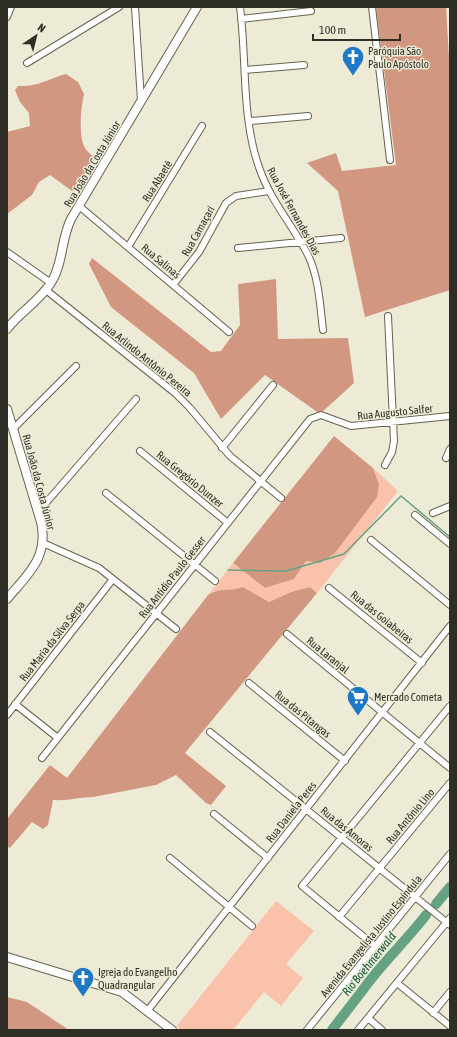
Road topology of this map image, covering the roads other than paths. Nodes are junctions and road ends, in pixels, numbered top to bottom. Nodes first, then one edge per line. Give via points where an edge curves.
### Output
1 (11, 7) edge
2 (120, 7) edge
3 (135, 7) edge
4 (197, 7) edge
5 (240, 7) edge
6 (372, 7) edge
7 (311, 11) dead end
8 (7, 17) edge
9 (241, 19) junction
10 (26, 63) dead end
11 (304, 65) dead end
12 (244, 70) junction
13 (141, 103) junction
14 (308, 116) dead end
15 (250, 121) junction
16 (202, 126) dead end
17 (390, 160) dead end
18 (269, 190) junction
19 (79, 206) junction
20 (341, 238) dead end
21 (300, 242) junction
22 (128, 247) junction
23 (238, 248) dead end
24 (7, 252) edge
25 (51, 283) junction
26 (173, 285) junction
27 (46, 290) junction
28 (388, 316) dead end
29 (7, 329) edge
30 (323, 330) dead end
31 (229, 332) dead end
32 (76, 366) dead end
33 (273, 385) dead end
34 (136, 398) dead end
35 (7, 409) edge
36 (321, 415) joint
37 (450, 416) edge
38 (393, 422) junction
39 (13, 429) junction
40 (222, 448) junction
41 (450, 449) edge
42 (140, 451) dead end
43 (446, 458) dead end
44 (385, 465) dead end
45 (261, 482) junction
46 (106, 493) dead end
47 (281, 498) dead end
48 (450, 506) edge
49 (38, 512) junction
50 (433, 513) dead end
51 (415, 515) dead end
52 (228, 523) junction
53 (370, 540) dead end
54 (43, 543) junction
55 (450, 544) edge
56 (195, 564) junction
57 (113, 579) junction
58 (215, 581) dead end
59 (329, 588) dead end
60 (7, 599) edge
61 (450, 605) edge
62 (156, 613) junction
63 (450, 626) edge
64 (176, 629) dead end
65 (287, 634) dead end
66 (422, 663) junction
67 (249, 683) dead end
68 (15, 704) junction
69 (450, 706) edge
70 (383, 712) junction
71 (7, 715) edge
72 (210, 732) dead end
73 (58, 738) junction
74 (420, 743) junction
75 (42, 758) dead end
76 (344, 760) junction
77 (450, 768) edge
78 (450, 783) edge
79 (307, 809) junction
80 (214, 814) dead end
81 (342, 837) junction
82 (450, 854) edge
83 (170, 858) dead end
84 (268, 858) junction
85 (380, 868) junction
86 (416, 896) junction
87 (229, 907) junction
88 (340, 917) junction
89 (449, 922) edge
90 (252, 926) dead end
91 (375, 946) junction
92 (7, 957) edge
93 (397, 983) junction
94 (450, 992) edge
95 (148, 1010) junction
96 (433, 1012) junction
97 (368, 1018) junction
98 (450, 1026) edge
99 (172, 1030) edge
100 (307, 1030) edge
101 (358, 1030) edge
102 (382, 1030) edge

1 - 8 street
2 - 10 street
3 - 13 street
4 - 13 main road, Rua João da Costa Júnior
5 - 9 street, Rua José Fernandes Dias
6 - 17 street
7 - 9 street
9 - 12 street, Rua José Fernandes Dias
11 - 12 street
12 - 15 street, Rua José Fernandes Dias
13 - 19 main road, Rua João da Costa Júnior
14 - 15 street
15 - 18 street, Rua José Fernandes Dias via 255,155
16 - 22 street, Rua Abaeté
18 - 21 street, Rua José Fernandes Dias
18 - 26 street, Rua Camaçari via 236,196 226,203 199,252
19 - 22 street, Rua Salinas
19 - 25 main road, Rua João da Costa Júnior via 66,229 57,269
20 - 21 street
21 - 23 street
21 - 30 street, Rua José Fernandes Dias via 316,278
22 - 26 street, Rua Salinas
24 - 25 street
25 - 27 main road, Rua João da Costa Júnior
26 - 31 street, Rua Salinas
27 - 29 main road, Rua João da Costa Júnior
27 - 40 street, Rua Arlindo Antônio Pereira via 175,393
28 - 38 street
32 - 39 street
33 - 40 street
34 - 49 street
35 - 39 main road, Rua João da Costa Júnior
36 - 38 street, Rua Augusto Salfer via 347,426
36 - 45 street, Rua Antídio Paulo Gesser via 310,419
37 - 38 street, Rua Augusto Salfer
38 - 44 street via 393,447
39 - 49 main road, Rua João da Costa Júnior
40 - 45 street, Rua Arlindo Antônio Pereira
41 - 43 street
42 - 52 street, Rua Gregório Dunzer
45 - 47 street, Rua Arlindo Antônio Pereira
45 - 52 street, Rua Antídio Paulo Gesser
46 - 56 street
48 - 50 street
49 - 54 main road, Rua João da Costa Júnior
51 - 55 street
52 - 56 street, Rua Antídio Paulo Gesser
53 - 61 street
54 - 57 street via 90,563
54 - 60 main road, Rua João da Costa Júnior via 33,567
56 - 58 street
56 - 62 street, Rua Antídio Paulo Gesser
57 - 62 street
57 - 68 street, Rua Maria da Silva Serpa
59 - 66 street, Rua das Goiabeiras
62 - 64 street
62 - 73 street, Rua Antídio Paulo Gesser
63 - 66 street, Rua Daniela Peres
65 - 70 street, Rua Laranjal
66 - 70 street, Rua Daniela Peres
67 - 76 street, Rua das Pitangas
68 - 71 street, Rua Maria da Silva Serpa
68 - 73 street
69 - 74 street
70 - 74 street, Rua Laranjal
70 - 76 street, Rua Daniela Peres
72 - 79 street, Rua das Amoras
73 - 75 street, Rua Antídio Paulo Gesser
74 - 77 street, Rua Laranjal
74 - 81 street
76 - 79 street, Rua Daniela Peres
78 - 85 street, Rua Antônio Lino
79 - 81 street, Rua das Amoras
79 - 84 street, Rua Daniela Peres
80 - 84 street
81 - 85 street, Rua das Amoras
81 - 88 street via 302,886
82 - 86 street, Avenida Evangelista Justino Espíndula
83 - 87 street
84 - 87 street, Rua Daniela Peres
85 - 86 street, Rua das Amoras
85 - 88 street, Rua Antônio Lino
86 - 89 street, Rua das Amoras
86 - 91 street, Avenida Evangelista Justino Espíndula
87 - 90 street
87 - 95 street, Rua Daniela Peres
88 - 91 street
89 - 93 street
91 - 100 street, Avenida Evangelista Justino Espíndula
92 - 95 main road via 113,988
93 - 96 street
93 - 97 street
94 - 96 street
95 - 99 main road
96 - 98 street
97 - 101 street
97 - 102 street

